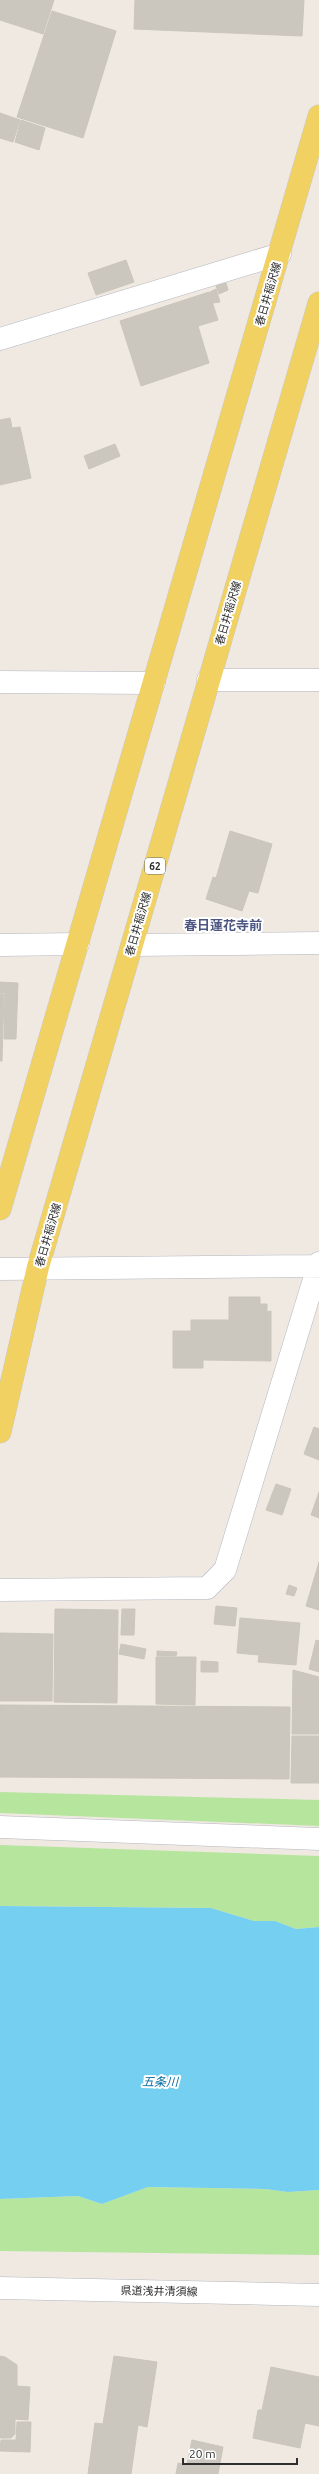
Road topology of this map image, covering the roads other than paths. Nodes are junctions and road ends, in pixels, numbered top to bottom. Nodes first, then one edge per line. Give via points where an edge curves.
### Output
1 (319, 116) edge
2 (280, 254) junction
3 (317, 314) edge
4 (0, 339) edge
5 (208, 680) junction
6 (319, 680) edge
7 (0, 682) edge
8 (154, 683) junction
9 (319, 943) edge
10 (78, 944) junction
11 (0, 945) edge
12 (132, 945) junction
13 (0, 1210) edge
14 (319, 1265) edge
15 (38, 1268) junction
16 (0, 1269) edge
17 (0, 1432) edge
18 (0, 1590) edge
19 (0, 1827) edge
20 (319, 1839) edge
21 (0, 2288) edge
22 (319, 2295) edge

1 - 2 main road, 春日井稲沢線
2 - 4 street
2 - 8 main road, 春日井稲沢線
3 - 5 main road, 春日井稲沢線 / 62
5 - 6 street
5 - 12 main road, 春日井稲沢線 / 62
7 - 8 street
8 - 10 main road, 春日井稲沢線
9 - 12 street
10 - 11 street
10 - 13 main road, 春日井稲沢線
12 - 15 main road, 春日井稲沢線 / 62
14 - 15 street
14 - 18 street via 226,1570 207,1588
15 - 16 street
15 - 17 main road, 春日井稲沢線 / 62
19 - 20 street
21 - 22 street, 県道浅井清須線

